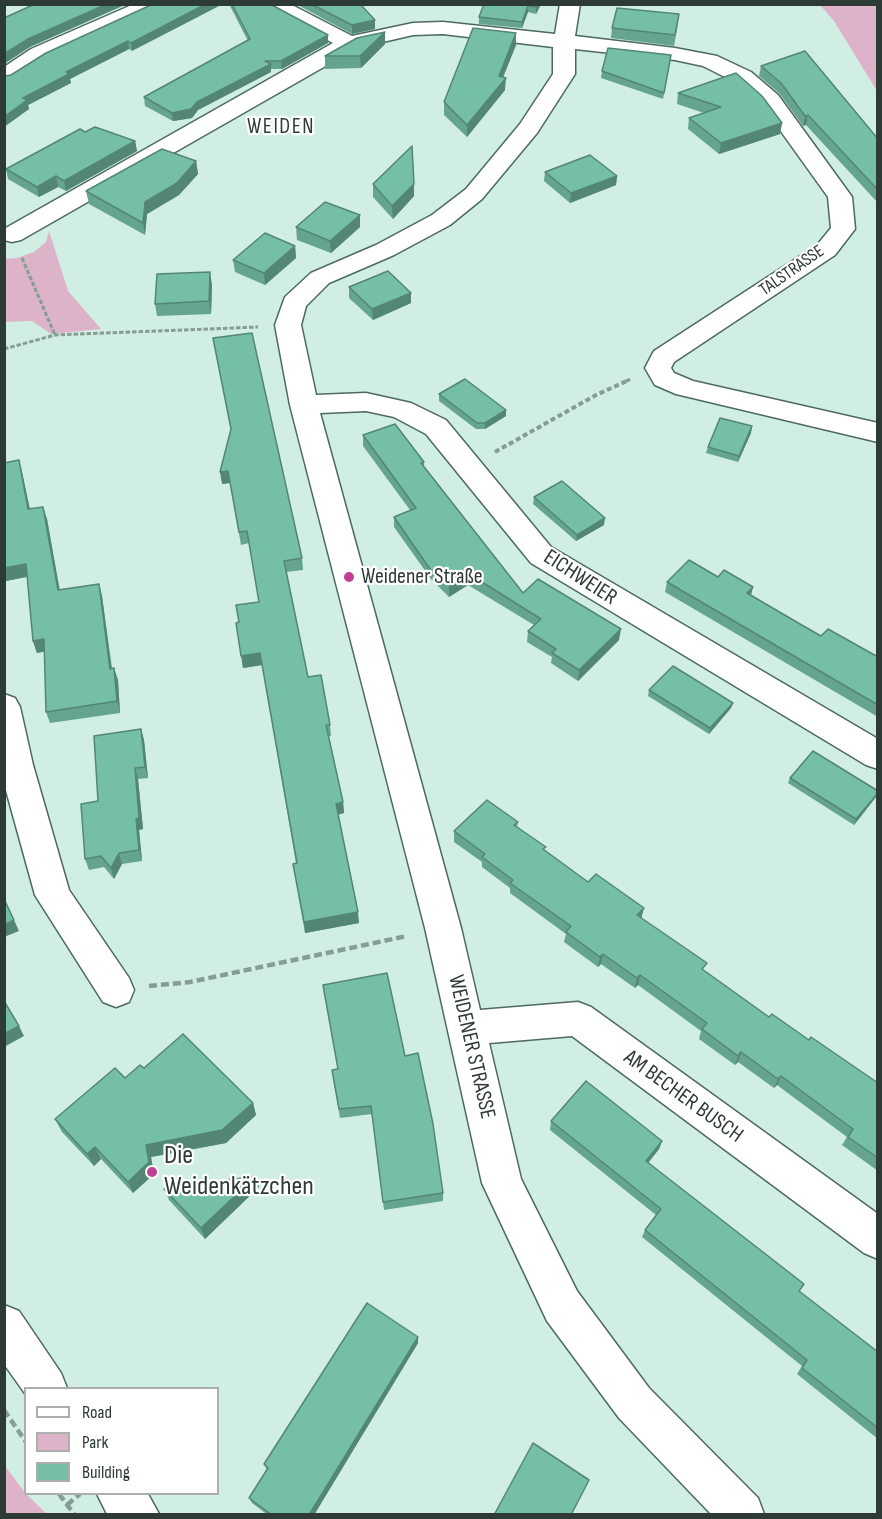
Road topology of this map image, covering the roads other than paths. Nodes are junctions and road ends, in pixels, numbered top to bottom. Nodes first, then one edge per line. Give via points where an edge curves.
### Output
1 (152, 4) edge
2 (273, 4) edge
3 (570, 4) edge
4 (564, 41) junction
5 (349, 43) junction
6 (4, 77) edge
7 (12, 235) road end
8 (304, 405) junction
9 (878, 433) edge
10 (4, 707) edge
11 (878, 756) edge
12 (10, 767) edge
13 (116, 990) road end
14 (468, 1028) junction
15 (878, 1239) edge
16 (4, 1326) edge
17 (45, 1387) edge
18 (120, 1495) edge
19 (136, 1515) edge
20 (742, 1515) edge

1 - 6 street via 39,54
2 - 5 street
3 - 4 street
4 - 5 street, TALSTRASSE via 443,28 413,29
4 - 8 street, WEIDENER STRASSE via 564,74 528,128 474,194 441,220 320,278 294,303 288,325
4 - 9 street, TALSTRASSE via 675,54 709,62 743,77 770,100 840,197 843,229 826,250 663,357 658,368 664,379 686,388
5 - 7 street, TALSTRASSE
8 - 11 street, EICHWEIER via 366,402 401,409 436,427 541,555
8 - 14 street, WEIDENER STRASSE
10 - 12 street
12 - 13 street via 53,895
14 - 15 street, AM BECHER BUSCH via 578,1019
14 - 20 street, WEIDENER STRASSE via 502,1183 562,1306 634,1403
16 - 17 street
18 - 19 street

